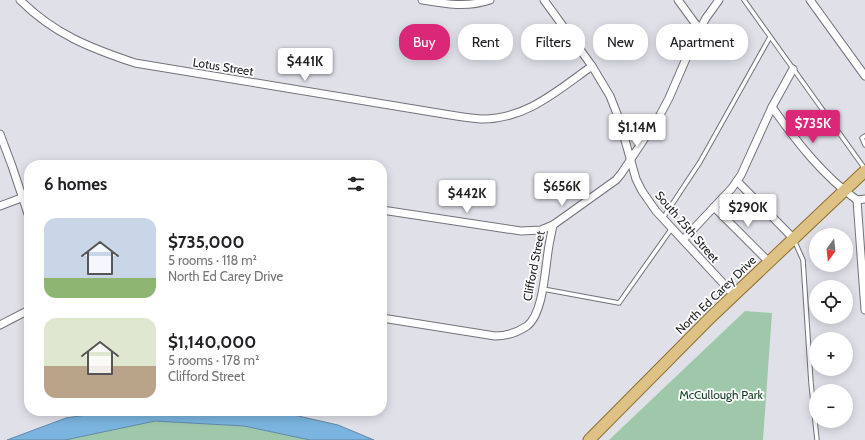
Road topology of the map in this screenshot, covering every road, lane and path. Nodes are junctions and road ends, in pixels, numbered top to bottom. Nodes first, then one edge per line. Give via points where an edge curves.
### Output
1 (20, 0) edge
2 (422, 0) edge
3 (490, 0) edge
4 (544, 0) edge
5 (678, 0) edge
6 (719, 0) edge
7 (744, 0) edge
8 (810, 0) edge
9 (696, 24) edge
10 (703, 24) edge
11 (770, 37) junction
12 (685, 60) edge
13 (592, 66) junction
14 (793, 69) junction
15 (865, 76) edge
16 (772, 107) junction
17 (0, 134) edge
18 (865, 136) edge
19 (865, 145) edge
20 (630, 161) junction
21 (865, 170) edge
22 (737, 181) junction
23 (24, 191) edge
24 (844, 191) junction
25 (24, 197) edge
26 (865, 199) edge
27 (857, 200) junction
28 (0, 206) edge
29 (714, 207) junction
30 (387, 211) edge
31 (663, 218) junction
32 (553, 225) junction
33 (672, 228) junction
34 (794, 238) junction
35 (683, 240) junction
36 (769, 262) junction
37 (543, 288) junction
38 (734, 295) junction
39 (865, 310) edge
40 (24, 313) edge
41 (387, 319) edge
42 (0, 325) edge
43 (589, 440) edge
44 (817, 440) edge

1 - 13 street, Lotus Street via 45,22 70,38 135,63 481,119 505,117 526,110
2 - 3 street via 465,5
4 - 13 street, South 25th Street
5 - 9 street
6 - 10 street, Clifford Street
7 - 11 lane
8 - 15 street
11 - 14 lane
11 - 31 lane via 700,162
12 - 20 street, Clifford Street via 660,115
13 - 20 street, South 25th Street via 615,107
14 - 16 street
14 - 21 lane
16 - 22 street
16 - 24 street via 797,140
17 - 23 street
18 - 19 lane via 862,138
20 - 31 street, South 25th Street via 642,191
20 - 32 street, Clifford Street via 616,180
21 - 24 main road, North Ed Carey Drive
22 - 29 street
22 - 34 street
24 - 27 street
24 - 34 main road, North Ed Carey Drive
25 - 28 street
26 - 27 street
27 - 39 street
29 - 35 street
29 - 36 street
30 - 32 street via 521,231 541,230
31 - 33 street, South 25th Street
32 - 37 street, Clifford Street
33 - 35 street, South 25th Street
33 - 37 lane via 619,303
34 - 36 main road, North Ed Carey Drive
34 - 44 lane via 803,260
35 - 38 street, South 25th Street
36 - 38 main road, North Ed Carey Drive
37 - 41 street, Clifford Street via 537,310 530,322 520,330 504,336
38 - 43 main road, North Ed Carey Drive
40 - 42 street

